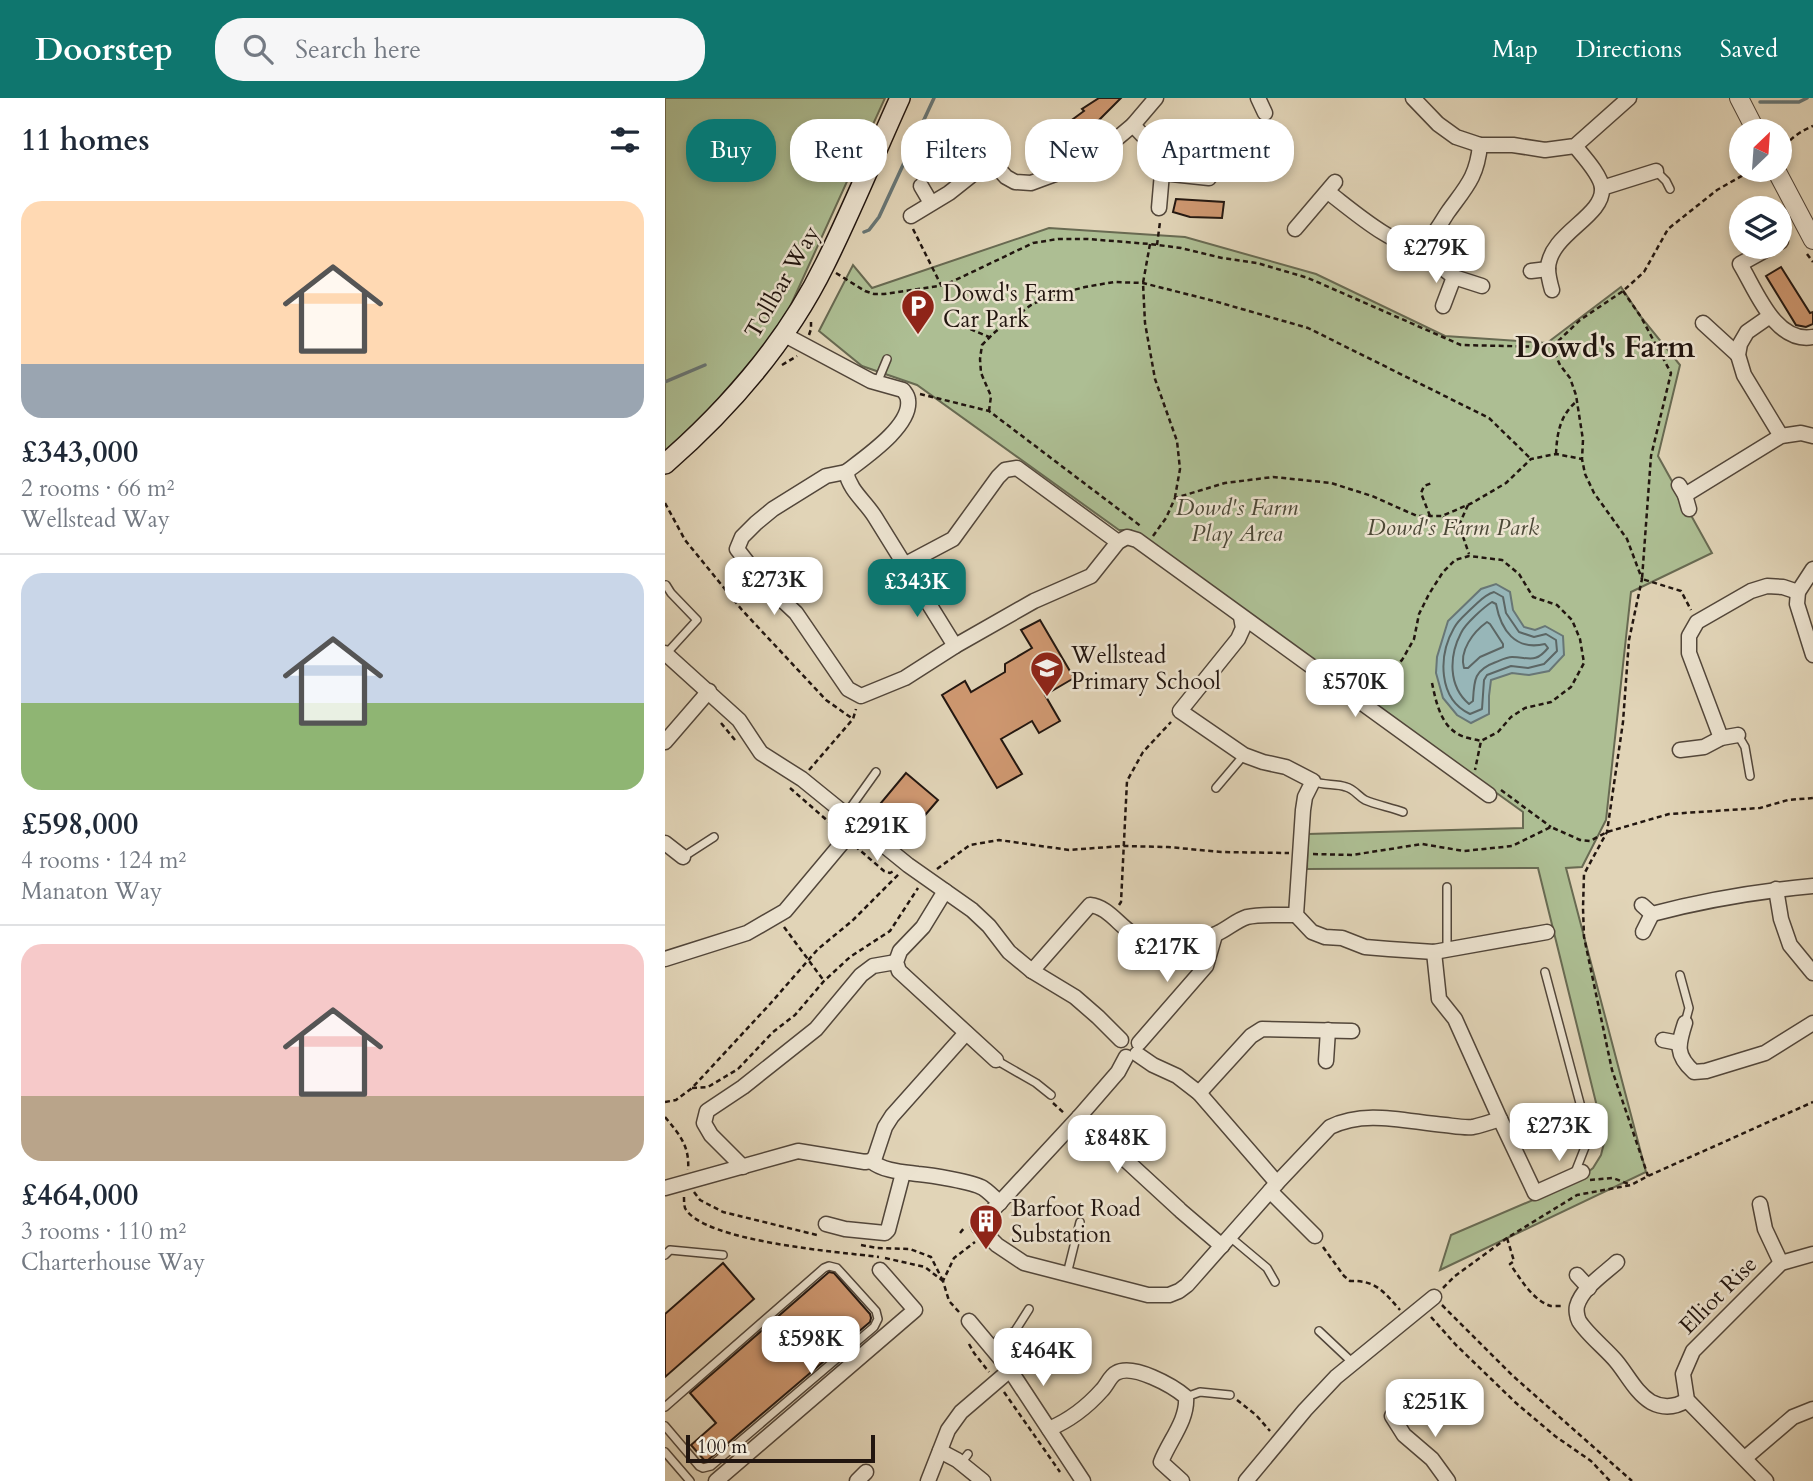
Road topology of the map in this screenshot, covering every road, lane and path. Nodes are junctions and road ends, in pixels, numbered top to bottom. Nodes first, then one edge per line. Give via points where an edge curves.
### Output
1 (900, 98) edge
2 (1156, 98) edge
3 (1258, 98) edge
4 (1413, 98) edge
5 (1739, 98) edge
6 (1626, 99) edge
7 (1265, 113) dead end
8 (1750, 119) edge
9 (1133, 125) junction
10 (1813, 127) edge
11 (1137, 129) edge
12 (1792, 139) edge
13 (1480, 145) junction
14 (1575, 146) junction
15 (1655, 171) joint
16 (1011, 180) edge
17 (963, 182) edge
18 (1162, 182) edge
19 (1731, 182) edge
20 (1782, 182) edge
21 (921, 186) dead end
22 (1602, 188) junction
23 (1670, 189) dead end
24 (931, 203) junction
25 (1159, 208) joint
26 (911, 216) joint
27 (1295, 229) dead end
28 (1812, 237) edge
29 (1150, 244) junction
30 (1157, 245) junction
31 (1422, 245) junction
32 (1748, 259) edge
33 (825, 266) junction
34 (1548, 269) junction
35 (1531, 271) dead end
36 (1454, 277) junction
37 (1143, 283) junction
38 (941, 285) junction
39 (1482, 286) dead end
40 (1552, 290) dead end
41 (1623, 291) junction
42 (1443, 306) dead end
43 (1770, 316) junction
44 (1703, 323) dead end
45 (954, 326) dead end
46 (783, 334) junction
47 (989, 337) junction
48 (1813, 337) edge
49 (1552, 347) junction
50 (1738, 355) junction
51 (887, 359) dead end
52 (877, 383) junction
53 (1577, 401) junction
54 (989, 411) dead end
55 (1781, 436) junction
56 (1813, 436) edge
57 (1556, 454) junction
58 (1531, 459) junction
59 (1582, 459) junction
60 (665, 464) edge
61 (846, 472) junction
62 (1432, 483) dead end
63 (1685, 497) dead end
64 (1175, 498) junction
65 (665, 503) edge
66 (1468, 505) junction
67 (1430, 516) junction
68 (1442, 516) junction
69 (1459, 525) junction
70 (1118, 542) junction
71 (1146, 547) junction
72 (1469, 556) junction
73 (904, 565) junction
74 (1813, 569) edge
75 (1642, 579) junction
76 (666, 585) edge
77 (1798, 592) junction
78 (1241, 617) junction
79 (1697, 622) junction
80 (955, 646) junction
81 (666, 653) edge
82 (1813, 655) edge
83 (1355, 681) dead end
84 (1433, 683) dead end
85 (709, 691) junction
86 (861, 696) junction
87 (1180, 711) junction
88 (853, 719) junction
89 (1738, 735) joint
90 (1721, 737) junction
91 (1481, 741) junction
92 (665, 742) edge
93 (1680, 750) dead end
94 (1244, 755) junction
95 (1475, 771) dead end
96 (876, 772) dead end
97 (1750, 776) dead end
98 (802, 779) junction
99 (1313, 782) junction
100 (1216, 788) dead end
101 (1489, 795) dead end
102 (1813, 798) edge
103 (1403, 812) dead end
104 (845, 815) junction
105 (857, 825) junction
106 (1607, 832) junction
107 (715, 837) dead end
108 (665, 843) edge
109 (1123, 846) junction
110 (1300, 853) junction
111 (683, 858) joint
112 (908, 865) junction
113 (926, 877) junction
114 (1813, 886) edge
115 (1447, 887) dead end
116 (1776, 890) junction
117 (945, 891) junction
118 (1296, 915) junction
119 (776, 916) junction
120 (1547, 932) dead end
121 (1643, 932) dead end
122 (1215, 935) junction
123 (1441, 951) junction
124 (665, 959) edge
125 (808, 960) junction
126 (895, 962) junction
127 (1032, 971) junction
128 (1545, 972) dead end
129 (1813, 973) edge
130 (1680, 975) dead end
131 (824, 981) junction
132 (1685, 1023) joint
133 (1813, 1023) edge
134 (1328, 1030) junction
135 (1352, 1031) dead end
136 (966, 1033) junction
137 (1663, 1040) dead end
138 (1679, 1043) junction
139 (1134, 1051) junction
140 (996, 1060) joint
141 (1326, 1061) dead end
142 (692, 1087) junction
143 (1199, 1093) junction
144 (1051, 1095) joint
145 (665, 1102) edge
146 (1813, 1102) edge
147 (1077, 1119) junction
148 (1500, 1119) junction
149 (870, 1161) junction
150 (743, 1167) junction
151 (903, 1173) junction
152 (1578, 1174) junction
153 (1648, 1175) junction
154 (1631, 1185) junction
155 (1273, 1187) junction
156 (665, 1188) edge
157 (1000, 1203) junction
158 (1760, 1204) dead end
159 (1080, 1222) dead end
160 (826, 1224) dead end
161 (713, 1229) dead end
162 (982, 1230) junction
163 (1315, 1236) joint
164 (1507, 1238) junction
165 (1226, 1241) junction
166 (1813, 1254) edge
167 (665, 1255) edge
168 (723, 1255) dead end
169 (1617, 1262) dead end
170 (1781, 1263) junction
171 (880, 1270) dead end
172 (1067, 1275) junction
173 (1577, 1275) dead end
174 (943, 1281) junction
175 (1275, 1282) dead end
176 (1589, 1288) junction
177 (1434, 1297) junction
178 (1578, 1304) junction
179 (1422, 1307) junction
180 (1029, 1309) dead end
181 (1408, 1318) junction
182 (969, 1321) junction
183 (1319, 1331) dead end
184 (991, 1346) junction
185 (1353, 1363) junction
186 (1010, 1370) junction
187 (996, 1381) junction
188 (1230, 1395) joint
189 (1187, 1397) junction
190 (1687, 1400) junction
191 (665, 1407) edge
192 (1813, 1409) edge
193 (1392, 1416) dead end
194 (665, 1426) edge
195 (1049, 1429) junction
196 (1282, 1438) junction
197 (679, 1444) junction
198 (940, 1451) junction
199 (666, 1453) edge
200 (1745, 1458) junction
201 (1061, 1474) dead end
202 (987, 1480) edge
203 (689, 1481) edge
204 (716, 1481) edge
205 (928, 1481) edge
206 (1083, 1481) edge
207 (1182, 1481) edge
208 (1247, 1481) edge
209 (1448, 1481) edge
210 (1610, 1481) edge
211 (1632, 1481) edge
212 (1766, 1481) edge

1 - 33 main road, Tollbar Way
2 - 9 street
3 - 7 street
4 - 13 street via 1437,124
5 - 8 street
6 - 14 street
9 - 11 street
9 - 16 street via 1077,166 1031,183
10 - 12 path
13 - 14 street via 1545,150
13 - 31 street via 1473,178
14 - 22 street
15 - 22 street
15 - 23 lane
17 - 24 street
18 - 25 street
19 - 41 path via 1668,229 1644,272
20 - 28 street
21 - 24 street
22 - 34 street via 1592,212 1559,242
24 - 26 street
25 - 30 path
26 - 38 path via 911,225
27 - 31 street via 1332,187 1390,238 1408,246
29 - 30 path
29 - 37 path
29 - 38 path via 1088,239 1033,243
30 - 49 path via 1257,263 1308,278 1461,345
31 - 36 street via 1427,256
32 - 43 street via 1739,264
33 - 38 path via 874,294
33 - 46 main road, Tollbar Way
34 - 35 street
34 - 40 street
36 - 39 street
36 - 42 street
37 - 47 path via 1114,282 1051,296 1031,305
37 - 58 path via 1308,328 1489,418
37 - 64 path via 1155,379 1177,441 1180,470
41 - 49 path via 1580,320
41 - 75 path via 1671,373 1651,456
43 - 48 street via 1792,335
43 - 50 street via 1747,332
44 - 50 street
45 - 47 path
46 - 52 street
46 - 60 main road, Tollbar Way via 738,393
47 - 54 path via 980,359 991,396
49 - 53 path
50 - 55 street via 1744,375
51 - 52 lane
52 - 61 street via 904,390 908,408 892,434
53 - 57 path via 1563,417
53 - 59 path
55 - 56 street
55 - 63 street
57 - 58 path
57 - 59 path
58 - 66 path via 1506,483
59 - 75 path via 1594,493 1627,539
61 - 73 street via 853,490
61 - 86 street via 826,476 773,509 742,537 737,549 796,613 848,689
62 - 67 path via 1421,493
64 - 67 path via 1224,483 1273,477 1331,483 1417,516
64 - 71 path
65 - 88 path via 685,540 743,610 826,700
66 - 68 path
66 - 69 path
67 - 68 path
68 - 69 path
69 - 72 path
70 - 71 street via 1127,537
70 - 73 street via 1017,468 998,477 953,539
70 - 80 street via 1091,576 1034,601
71 - 78 street
72 - 83 path via 1455,560 1443,572 1419,614 1414,639 1402,660 1391,670
72 - 91 path via 1502,560 1519,574 1533,597 1557,605 1580,639 1584,663 1571,687 1551,702 1525,708
73 - 80 street
74 - 77 street
75 - 79 path via 1681,591
75 - 106 path via 1629,640
76 - 81 lane via 697,620
77 - 79 street via 1767,586
77 - 82 street via 1797,604
78 - 87 street via 1238,639
78 - 101 street
79 - 90 street via 1689,636 1689,653
80 - 86 street via 905,678
81 - 85 street
84 - 91 path via 1444,721 1458,734
85 - 92 street
85 - 98 street via 739,720 761,752
86 - 88 path
87 - 94 street
87 - 109 path via 1143,752 1127,781
88 - 98 path
89 - 90 street
89 - 97 lane
90 - 93 street via 1704,747
91 - 95 path
94 - 99 street via 1286,767
94 - 100 lane
96 - 104 lane
98 - 104 street
99 - 103 lane via 1346,786 1368,801
99 - 110 street via 1305,796
102 - 106 path via 1669,814
104 - 105 street
105 - 112 street
105 - 119 street
106 - 110 path via 1590,841 1551,827 1512,846 1464,851 1422,845 1352,855
106 - 153 path via 1584,874 1584,937 1612,1070
107 - 111 lane
108 - 111 street
109 - 110 path
109 - 113 path via 1069,850 999,840 970,845
110 - 118 street
112 - 113 street
112 - 125 path
113 - 117 street
113 - 131 path via 890,931
114 - 116 street
115 - 123 lane
116 - 121 street via 1647,910
116 - 129 street via 1790,945
117 - 126 street
117 - 127 street via 972,910
118 - 122 street via 1246,917
118 - 123 street via 1312,932 1325,937 1366,947
119 - 124 street via 747,933
119 - 125 path
120 - 123 street
122 - 127 street via 1149,943 1131,934 1107,911 1090,905
122 - 139 street via 1206,966
123 - 148 street via 1439,999 1455,1019
125 - 131 path
125 - 142 path
126 - 136 street via 899,971
126 - 150 street via 873,966 861,975 816,1029 707,1111 704,1123 711,1135
127 - 139 street via 1075,998 1121,1040 1136,1039
128 - 152 lane via 1589,1137
130 - 132 lane via 1689,1008
131 - 142 path via 738,1069 708,1087
132 - 138 street
133 - 138 street via 1765,1053 1706,1071 1694,1072 1682,1061
134 - 135 street
134 - 141 street
134 - 143 street via 1262,1029
136 - 140 street
136 - 149 street via 892,1116
137 - 138 street
139 - 143 street
139 - 147 street
140 - 144 lane
142 - 145 path via 676,1100
143 - 155 street
144 - 147 path via 1052,1103
146 - 153 path
147 - 157 street
147 - 165 street via 1180,1210
148 - 152 street via 1535,1193
148 - 155 street via 1471,1127 1387,1117 1340,1122
149 - 150 street via 798,1151
149 - 151 street
150 - 156 street
151 - 157 street via 976,1185
151 - 160 street via 885,1233
152 - 154 path via 1580,1180 1613,1178
153 - 154 path
154 - 164 path via 1577,1195
155 - 163 street
155 - 165 street
157 - 162 street
158 - 170 street, Elliot Rise via 1761,1231
159 - 172 lane
161 - 174 path via 925,1267
162 - 172 street via 1024,1263
162 - 174 path via 954,1258
163 - 181 path via 1344,1276 1376,1285
164 - 177 path
164 - 178 path via 1514,1261 1510,1264 1536,1297 1552,1306
165 - 172 street via 1187,1285 1169,1295 1148,1295
165 - 175 lane via 1267,1268
166 - 170 street, Elliot Rise
167 - 168 lane via 670,1250
169 - 176 street
170 - 190 street, Elliot Rise via 1693,1351 1683,1374
171 - 204 street via 915,1310
173 - 176 street
174 - 182 path via 949,1301
176 - 178 street
177 - 179 street
177 - 211 path via 1513,1376
178 - 190 street via 1579,1320 1651,1402 1664,1406
179 - 181 street
179 - 210 path via 1516,1403
180 - 184 lane via 1015,1331
181 - 185 street
182 - 184 street
182 - 187 path via 966,1337
183 - 185 lane
184 - 186 street
185 - 196 street
186 - 187 street
186 - 195 street
187 - 198 street via 961,1412
187 - 201 path
188 - 189 lane via 1200,1392
188 - 196 path
189 - 195 street via 1153,1376 1125,1370 1115,1373 1081,1411
189 - 207 street via 1187,1407 1161,1462
190 - 200 street
191 - 197 lane via 824,1268 838,1268 876,1311 874,1327 711,1466 699,1466
192 - 200 street via 1793,1417
193 - 209 street
194 - 197 lane
195 - 206 street
196 - 208 street
197 - 199 lane
198 - 202 street via 964,1458
198 - 205 street
199 - 203 lane
200 - 212 street

